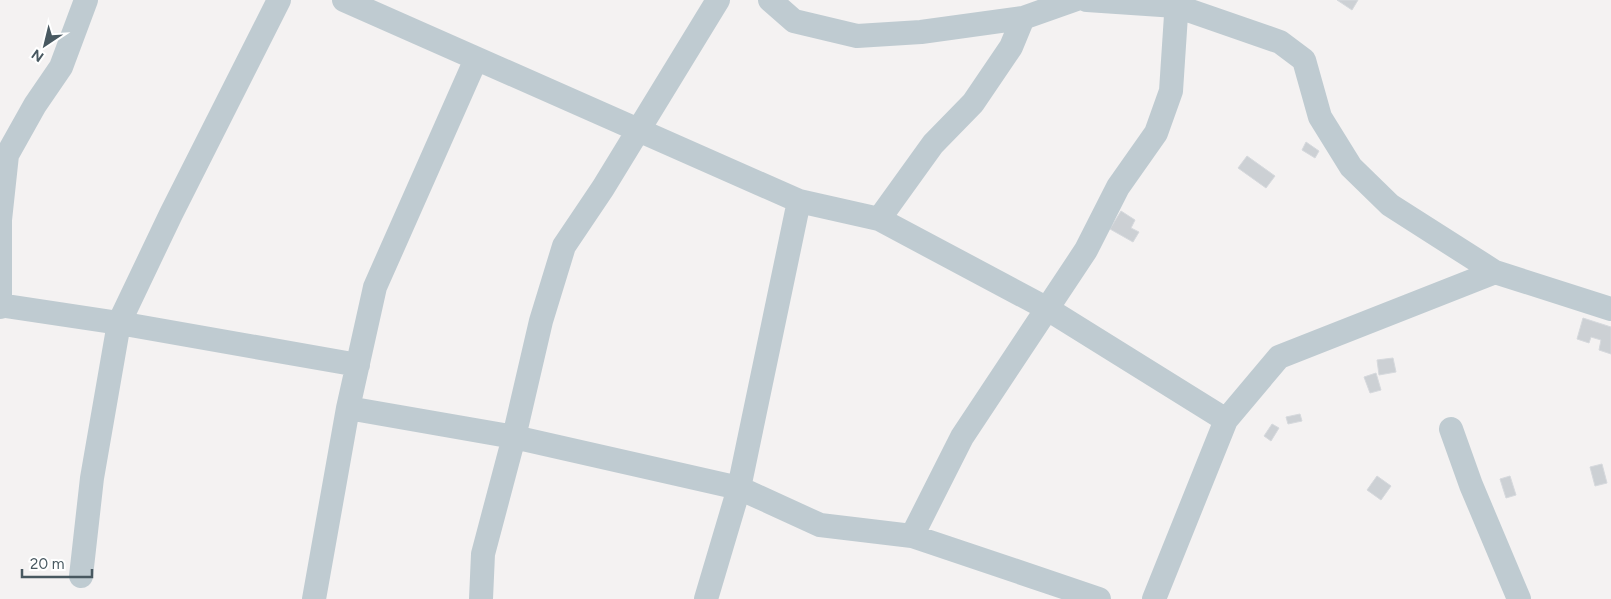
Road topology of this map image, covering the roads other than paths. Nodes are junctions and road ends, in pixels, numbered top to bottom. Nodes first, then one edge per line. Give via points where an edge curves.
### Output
1 (86, 0) edge
2 (279, 0) edge
3 (344, 0) edge
4 (718, 0) edge
5 (770, 0) edge
6 (1074, 0) edge
7 (1087, 0) edge
8 (1177, 3) edge
9 (1023, 18) junction
10 (472, 68) dead end
11 (638, 129) junction
12 (799, 201) junction
13 (879, 219) junction
14 (1494, 272) junction
15 (0, 306) edge
16 (1046, 308) junction
17 (1611, 309) edge
18 (119, 323) junction
19 (358, 365) junction
20 (348, 408) junction
21 (1226, 420) junction
22 (1451, 429) dead end
23 (514, 437) junction
24 (739, 488) junction
25 (912, 536) junction
26 (81, 576) dead end
27 (314, 599) edge
28 (481, 599) edge
29 (706, 599) edge
30 (1099, 599) edge
31 (1154, 599) edge
32 (1519, 599) edge

1 - 15 street via 61,67 34,105 7,155 0,220
2 - 18 street
3 - 11 street
4 - 11 street
5 - 9 street via 794,22 857,36 921,32
6 - 9 street
7 - 8 street
8 - 14 street via 1280,42 1304,60 1320,117 1351,167 1390,205
8 - 16 street via 1171,91 1156,133 1118,187 1086,250
9 - 13 street via 1011,47 973,103 933,144
10 - 19 street via 375,287
11 - 12 street
11 - 23 street via 564,246 541,321
12 - 13 street
12 - 24 street
13 - 16 street
14 - 17 street
14 - 21 street via 1279,357
15 - 18 street
16 - 21 street
16 - 25 street via 962,437
18 - 19 street
18 - 26 street via 92,478
19 - 20 street
20 - 23 street
20 - 27 street
21 - 31 street
22 - 32 street
23 - 24 street
23 - 28 street via 483,554
24 - 25 street via 820,525
24 - 29 street
25 - 30 street

